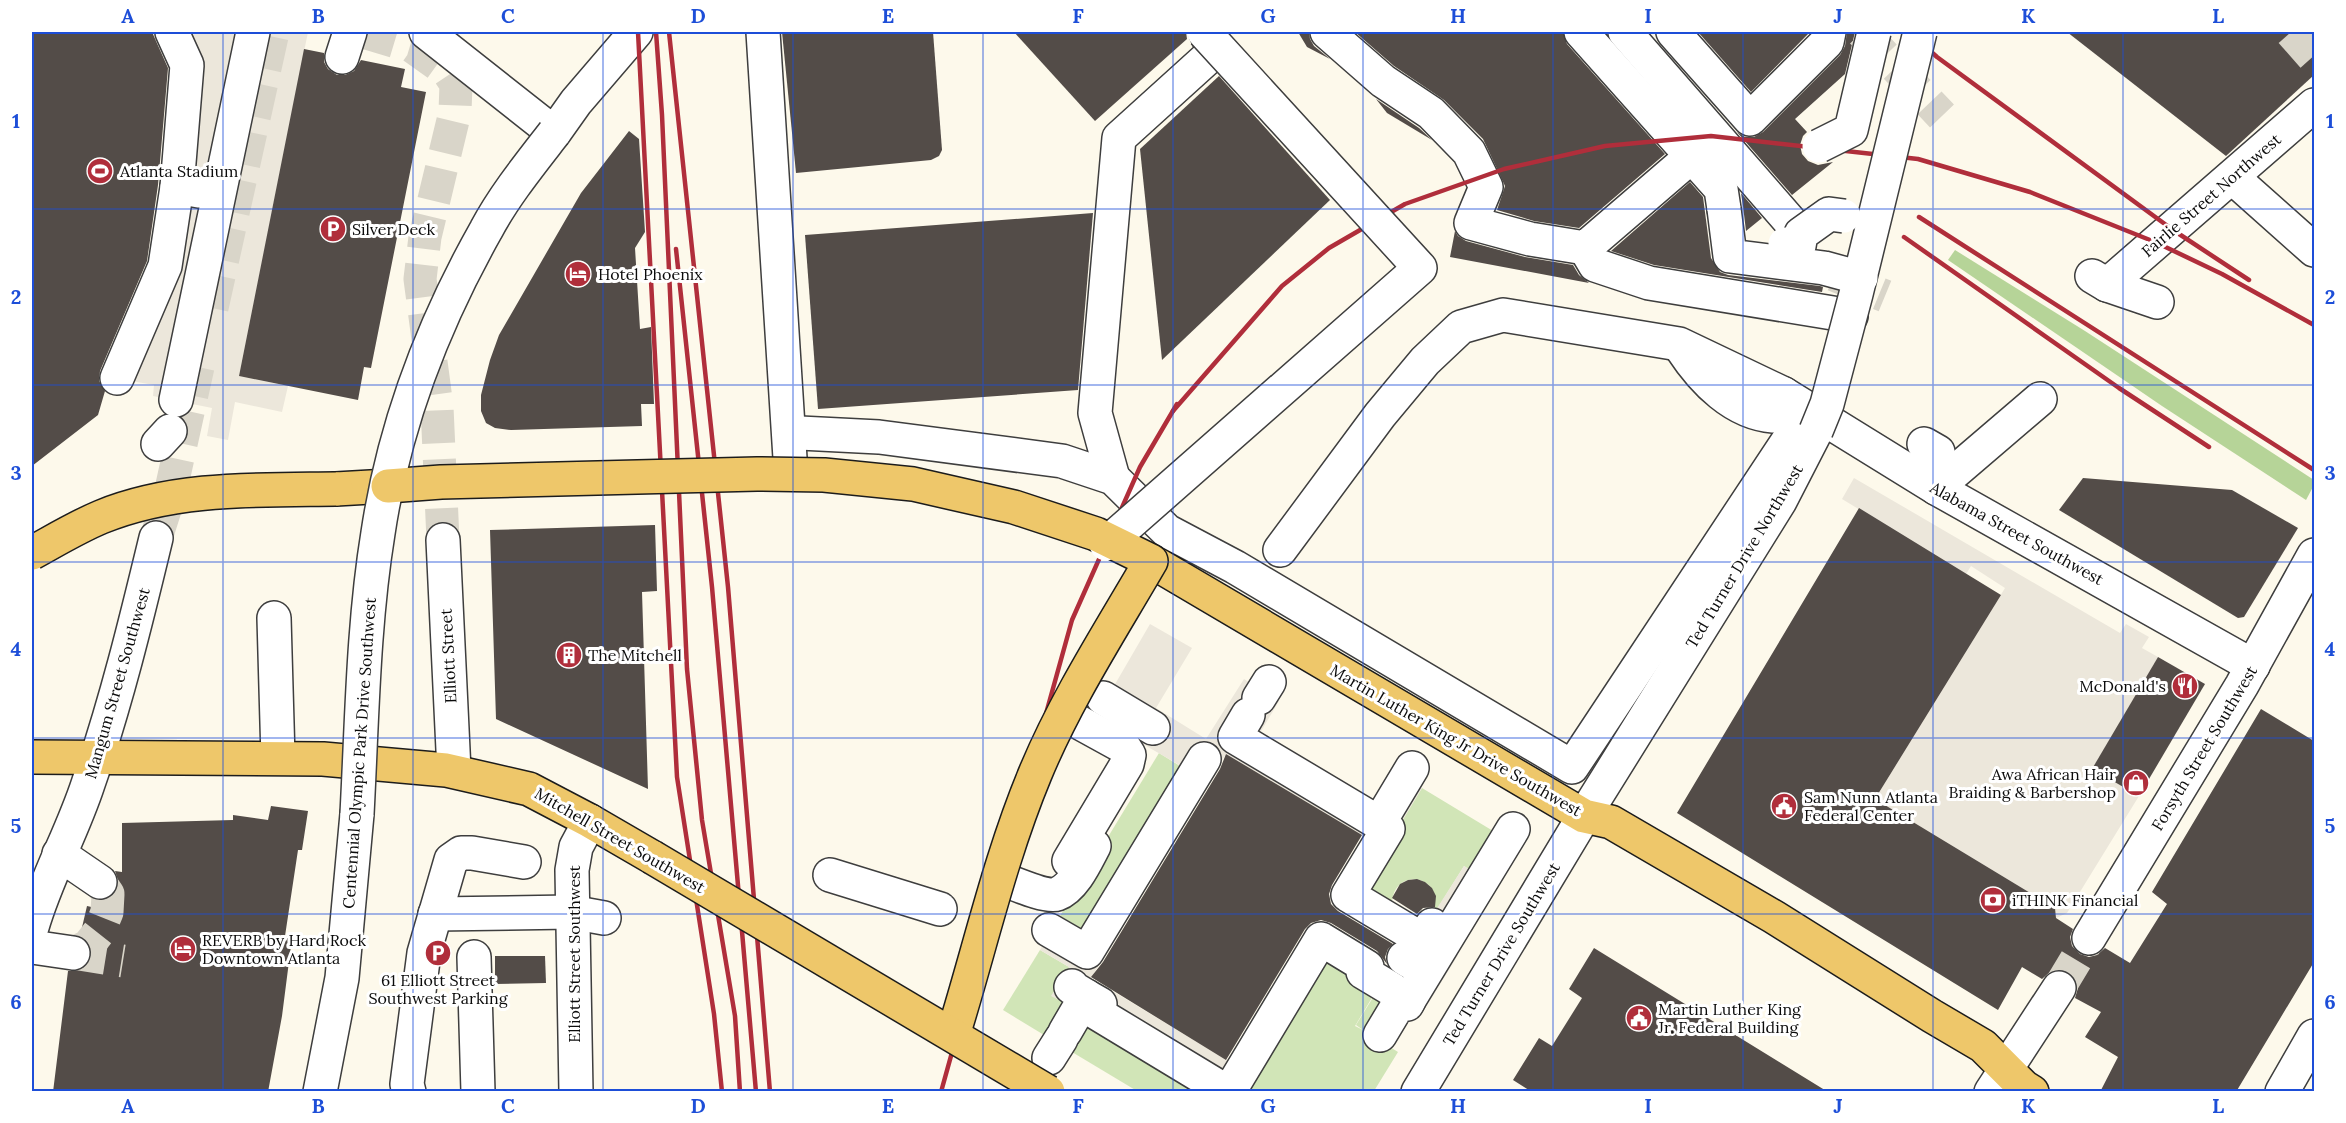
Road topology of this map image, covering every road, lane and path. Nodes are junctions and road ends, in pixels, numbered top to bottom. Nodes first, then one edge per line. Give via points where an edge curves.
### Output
1 (172, 32) edge
2 (253, 32) edge
3 (426, 32) edge
4 (636, 32) edge
5 (763, 32) edge
6 (1205, 32) edge
7 (1327, 32) edge
8 (1581, 32) edge
9 (1625, 32) edge
10 (1673, 32) edge
11 (1830, 32) edge
12 (1874, 32) edge
13 (1920, 32) edge
14 (1711, 74) junction
15 (1684, 99) junction
16 (2314, 105) edge
17 (1664, 124) junction
18 (554, 133) junction
19 (1819, 146) dead end
20 (1692, 156) junction
21 (2232, 177) junction
22 (177, 187) junction
23 (218, 194) junction
24 (1844, 216) dead end
25 (1585, 248) junction
26 (2314, 250) edge
27 (1861, 278) junction
28 (2157, 302) dead end
29 (1851, 316) junction
30 (117, 378) dead end
31 (2040, 399) dead end
32 (1796, 401) junction
33 (168, 425) dead end
34 (800, 433) dead end
35 (1931, 466) junction
36 (791, 474) junction
37 (1113, 478) junction
38 (388, 486) junction
39 (156, 538) tunnel mouth
40 (443, 540) tunnel mouth
41 (1106, 544) dead end
42 (1280, 550) dead end
43 (32, 553) edge
44 (2314, 555) edge
45 (1152, 561) junction
46 (274, 618) dead end
47 (2253, 666) junction
48 (1103, 698) dead end
49 (1064, 714) junction
50 (1153, 728) dead end
51 (32, 735) edge
52 (97, 756) junction
53 (32, 757) edge
54 (278, 758) junction
55 (1412, 768) dead end
56 (454, 771) junction
57 (1125, 796) dead end
58 (1584, 816) junction
59 (590, 820) junction
60 (1379, 824) junction
61 (1513, 829) dead end
62 (59, 854) junction
63 (1069, 861) dead end
64 (524, 862) dead end
65 (830, 875) dead end
66 (999, 878) junction
67 (100, 882) tunnel mouth
68 (34, 907) edge
69 (940, 909) dead end
70 (572, 912) junction
71 (435, 914) junction
72 (604, 918) dead end
73 (1049, 930) dead end
74 (2089, 938) tunnel mouth
75 (32, 947) edge
76 (1087, 952) junction
77 (73, 953) dead end
78 (474, 957) dead end
79 (1427, 960) junction
80 (2059, 988) tunnel mouth
81 (1400, 994) junction
82 (1086, 996) junction
83 (953, 1035) junction
84 (1380, 1035) dead end
85 (2314, 1036) edge
86 (1058, 1043) dead end
87 (1999, 1079) edge
88 (1223, 1090) edge
89 (320, 1092) edge
90 (409, 1092) edge
91 (478, 1092) edge
92 (576, 1092) edge
93 (1048, 1092) edge
94 (1418, 1092) edge
95 (2032, 1092) edge
96 (2282, 1092) edge

1 - 22 street via 187,65
2 - 23 street
3 - 18 street
4 - 18 street, Centennial Olympic Park Drive Southwest
5 - 36 street
6 - 37 street via 1214,52 1119,138 1095,413
6 - 41 street, bridge via 1420,268
7 - 25 street via 1383,81 1431,112 1469,152 1486,188 1471,223
8 - 17 street
9 - 15 street
10 - 14 street
11 - 14 street via 1827,42 1750,119
12 - 19 street, bridge via 1851,130
13 - 27 street, Ted Turner Drive Northwest, bridge
14 - 15 street
15 - 17 street
15 - 24 street, bridge via 1793,239 1829,214
16 - 21 street, Fairlie Street Northwest
17 - 20 street
18 - 38 street, Centennial Olympic Park Drive Southwest, bridge via 486,228 439,321 409,400
20 - 25 street
20 - 27 street, bridge via 1721,189 1730,256 1824,268
21 - 26 street
21 - 28 street, Fairlie Street Northwest via 2173,230 2099,280
22 - 23 street
22 - 30 street via 165,266
23 - 33 street
25 - 29 street via 1595,265 1649,283
27 - 29 street, Ted Turner Drive Northwest, bridge
29 - 58 street, Ted Turner Drive Northwest, bridge via 1827,404 1794,477
31 - 35 street
32 - 35 street, Alabama Street Southwest
32 - 37 street via 1572,767 1235,567 1167,531
32 - 42 street, Alabama Street Southwest via 1679,344 1503,315 1461,327 1425,361 1380,415
34 - 37 street via 879,437 1062,461
35 - 47 street, Alabama Street Southwest
36 - 38 main road, Martin Luther King Jr Drive Southwest, bridge
36 - 45 main road, Martin Luther King Jr Drive Southwest, bridge via 913,484 960,493 1096,534
38 - 43 main road, Martin Luther King Jr Drive Southwest, bridge via 228,491 171,498 100,517
38 - 89 street, Centennial Olympic Park Drive Southwest, bridge via 373,567 342,978
39 - 52 street, Mangum Street Southwest via 121,679
40 - 56 street, Elliott Street
44 - 47 street, Forsyth Street Southwest
45 - 49 main road, bridge
45 - 58 main road, Martin Luther King Jr Drive Southwest
46 - 54 street
47 - 74 street, Forsyth Street Southwest
48 - 50 street
49 - 63 street via 1124,747 1129,755 1116,786
49 - 66 main road, bridge via 1036,772
51 - 52 main road via 61,735
52 - 53 main road, Mitchell Street Southwest
52 - 54 main road, Mitchell Street Southwest
52 - 62 street, Mangum Street Southwest
54 - 56 main road, Mitchell Street Southwest
55 - 60 street
56 - 59 main road, Mitchell Street Southwest via 529,789
57 - 66 street via 1067,888 1056,895 1046,894
58 - 87 main road, Martin Luther King Jr Drive Southwest via 1611,822 1983,1046
58 - 94 street, Ted Turner Drive Southwest
59 - 70 street, Elliott Street Southwest via 576,847
59 - 83 main road, Mitchell Street Southwest, bridge
60 - 76 street via 1253,708 1226,732 1208,761 1202,757 1147,859
60 - 79 street via 1388,830 1348,896
61 - 79 street via 1473,876
62 - 67 street
62 - 68 street, Mangum Street Southwest
64 - 71 street via 461,853 452,860
65 - 69 street
66 - 83 main road, bridge
70 - 71 street
70 - 72 street
70 - 92 street, Elliott Street Southwest
71 - 90 street via 424,952
73 - 76 street
75 - 77 street
76 - 82 street via 1091,955 1071,987
78 - 91 street
79 - 81 street
80 - 87 street
81 - 84 street via 1407,1004 1398,1005
81 - 88 street via 1363,972 1367,967 1321,939
82 - 86 street
82 - 88 street via 1100,1004 1095,1012
83 - 93 main road, Mitchell Street Southwest, bridge
85 - 96 street
87 - 95 main road, Martin Luther King Jr Drive Southwest

